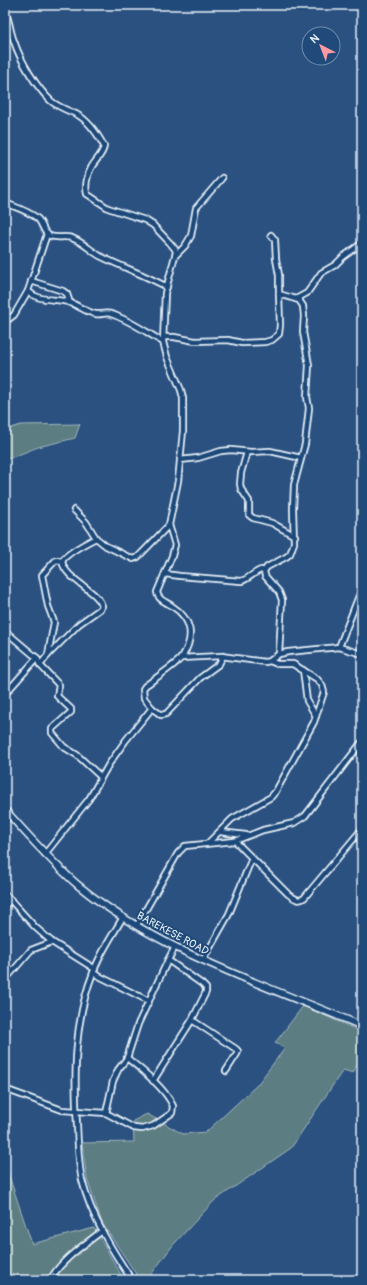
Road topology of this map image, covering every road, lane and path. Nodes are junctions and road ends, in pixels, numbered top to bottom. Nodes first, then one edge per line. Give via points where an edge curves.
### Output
1 (5, 12) edge
2 (222, 178) dead end
3 (5, 202) edge
4 (47, 234) junction
5 (271, 235) dead end
6 (362, 243) edge
7 (176, 255) junction
8 (31, 281) junction
9 (166, 287) junction
10 (28, 291) junction
11 (279, 294) junction
12 (296, 299) junction
13 (70, 302) junction
14 (5, 322) edge
15 (163, 339) junction
16 (247, 452) junction
17 (301, 458) junction
18 (180, 460) junction
19 (74, 510) dead end
20 (169, 525) junction
21 (294, 536) junction
22 (96, 538) junction
23 (62, 561) junction
24 (264, 571) junction
25 (165, 574) junction
26 (362, 588) edge
27 (5, 631) edge
28 (339, 647) junction
29 (279, 654) junction
30 (362, 654) edge
31 (48, 655) junction
32 (223, 656) junction
33 (37, 658) junction
34 (181, 658) junction
35 (270, 661) junction
36 (40, 665) junction
37 (303, 670) junction
38 (5, 694) edge
39 (152, 708) junction
40 (316, 716) junction
41 (361, 743) dead end
42 (101, 777) junction
43 (5, 810) edge
44 (362, 829) edge
45 (220, 832) junction
46 (248, 835) junction
47 (235, 841) junction
48 (208, 844) junction
49 (45, 854) junction
50 (252, 858) junction
51 (5, 894) edge
52 (11, 900) junction
53 (5, 906) edge
54 (123, 917) junction
55 (137, 925) junction
56 (52, 942) junction
57 (175, 947) junction
58 (168, 960) junction
59 (203, 960) junction
60 (94, 971) junction
61 (5, 980) edge
62 (149, 1001) junction
63 (192, 1020) junction
64 (362, 1026) edge
65 (127, 1058) junction
66 (226, 1071) dead end
67 (153, 1081) junction
68 (5, 1089) edge
69 (76, 1111) junction
70 (106, 1113) junction
71 (102, 1231) junction
72 (50, 1280) edge
73 (132, 1280) edge

1 - 7 street via 14,42 36,84 51,101 83,118 104,146 88,174 87,194 108,208 145,220 175,249
2 - 7 street via 196,208 191,236
3 - 4 street via 37,218
4 - 8 street
4 - 9 street via 74,238 96,254
5 - 11 street via 276,246
6 - 12 street via 321,273 307,293
7 - 9 street
8 - 10 street
8 - 13 street via 63,291
9 - 15 street
10 - 13 street via 34,297
10 - 14 street via 14,315
11 - 12 street
11 - 15 street via 279,334 272,340 242,343 228,340 195,341 174,337
12 - 17 street via 303,306 303,332 309,365 309,408
13 - 15 street via 97,315 109,313
15 - 18 street via 167,358 183,398
16 - 17 street via 270,451
16 - 18 street via 221,451
16 - 21 street via 240,484 249,501 250,515 272,523
17 - 21 street via 294,485
18 - 20 street
19 - 22 street via 86,522
20 - 22 street via 133,559 111,550
20 - 25 street via 175,545
21 - 24 street via 290,554
22 - 23 street via 86,542
23 - 31 street via 56,560 42,575 54,622
23 - 31 street via 66,570 99,599 102,606 79,624
24 - 25 street via 258,571 245,580
24 - 29 street via 265,576 280,592 282,600
25 - 34 street via 157,595 181,613 190,627 188,643
26 - 28 street
27 - 33 street
28 - 29 street
28 - 30 street
29 - 35 street
31 - 36 street
32 - 34 street
32 - 35 street via 251,661
32 - 39 street via 219,664 200,678 166,714
33 - 36 street
33 - 38 street
34 - 39 street via 143,689 144,698
35 - 37 street via 277,664 294,664
36 - 42 street via 59,685 57,696 71,710 52,729 52,733 64,747 78,755
37 - 40 street via 307,701
37 - 40 street via 317,679 324,692
39 - 42 street
40 - 45 street via 271,797 232,819
41 - 46 street via 299,821
42 - 49 street via 89,799
43 - 49 main road, BAREKESE ROAD
44 - 50 street via 301,900 296,900 288,894
45 - 46 street
45 - 48 street
46 - 47 street
47 - 48 street
47 - 50 street
48 - 55 street via 185,846 178,853
49 - 54 main road, BAREKESE ROAD via 78,885
50 - 59 street via 229,914
51 - 52 street
52 - 53 street
52 - 56 street
54 - 55 main road, BAREKESE ROAD
54 - 60 street
55 - 57 main road, BAREKESE ROAD
56 - 60 street
56 - 61 street via 31,950
57 - 58 street
57 - 59 main road, BAREKESE ROAD
58 - 62 street
58 - 63 street via 206,988 204,999
59 - 64 main road, BAREKESE ROAD
60 - 62 street
60 - 69 street via 84,1000 78,1034
62 - 65 street
63 - 66 street via 238,1051
63 - 67 street
65 - 67 street
65 - 70 street via 113,1081
67 - 70 street via 172,1103 173,1110 153,1126 134,1128
68 - 69 street via 62,1110
69 - 70 street
69 - 71 street via 82,1180
71 - 72 street via 76,1251
71 - 73 street

